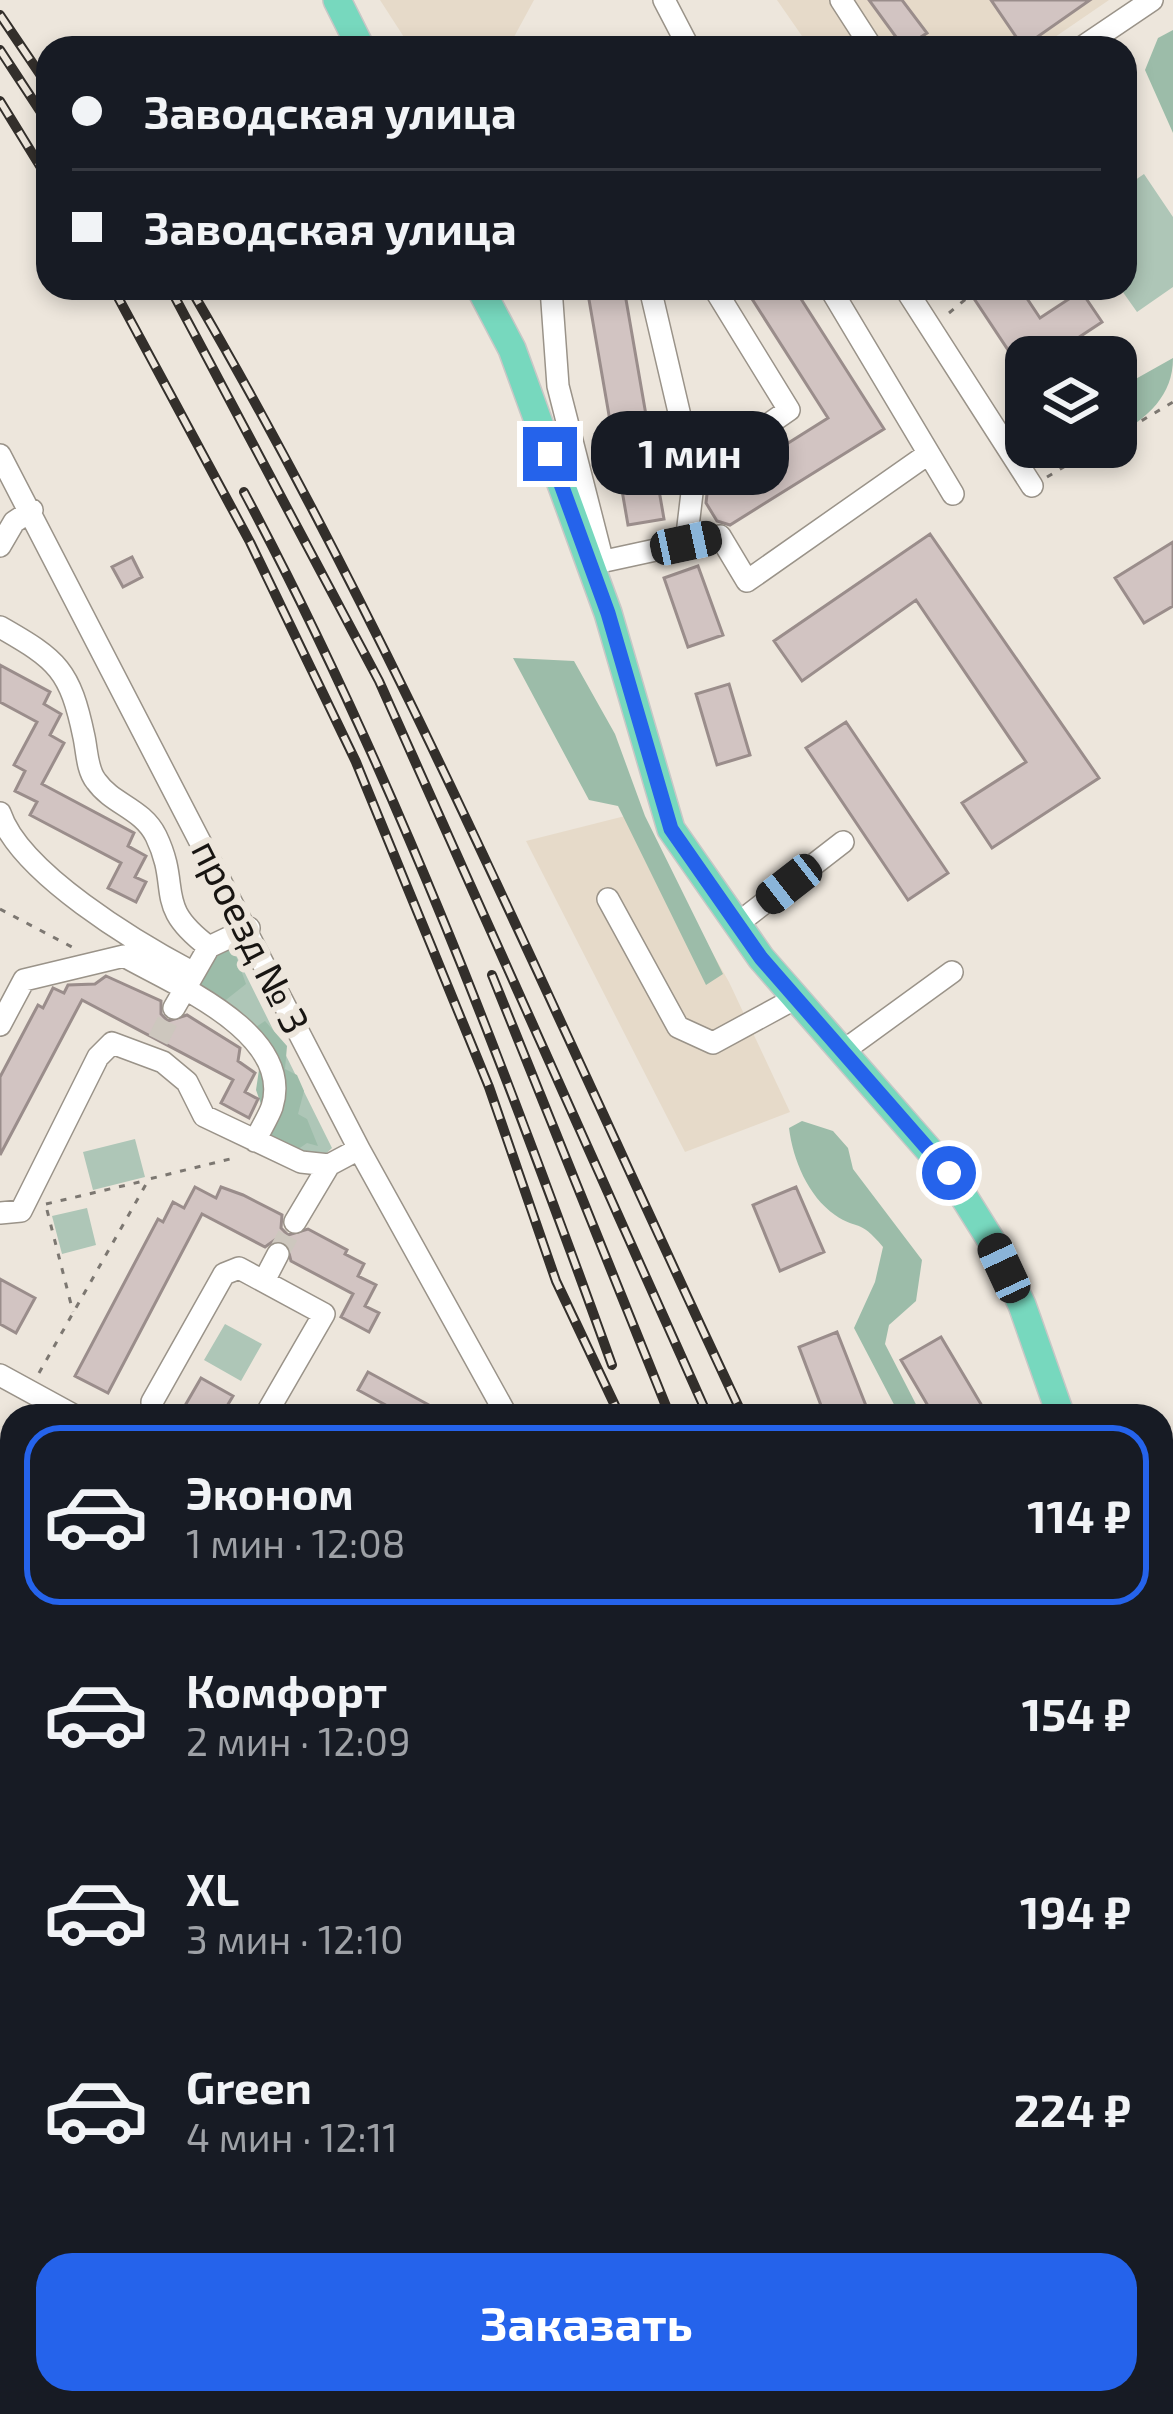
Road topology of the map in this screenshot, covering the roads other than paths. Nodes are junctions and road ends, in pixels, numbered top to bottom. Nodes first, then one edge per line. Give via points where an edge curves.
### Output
1 (338, 0) edge
2 (664, 0) edge
3 (841, 0) edge
4 (1152, 0) edge
5 (355, 36) edge
6 (683, 36) edge
7 (864, 36) edge
8 (1100, 36) edge
9 (486, 300) edge
10 (552, 300) edge
11 (653, 300) edge
12 (721, 300) edge
13 (837, 300) edge
14 (912, 300) edge
15 (928, 454) junction
16 (0, 455) edge
17 (694, 476) junction
18 (1032, 486) road end
19 (953, 494) dead end
20 (32, 510) junction
21 (686, 543) junction
22 (0, 546) edge
23 (597, 563) junction
24 (0, 626) edge
25 (0, 813) edge
26 (843, 842) dead end
27 (608, 899) dead end
28 (736, 924) junction
29 (249, 928) junction
30 (209, 946) junction
31 (952, 972) dead end
32 (183, 990) junction
33 (796, 998) junction
34 (0, 1025) edge
35 (846, 1049) junction
36 (263, 1145) junction
37 (359, 1149) junction
38 (329, 1165) junction
39 (10, 1212) edge
40 (295, 1222) tunnel mouth
41 (278, 1254) tunnel mouth
42 (265, 1279) junction
43 (0, 1375) edge
44 (152, 1402) dead end
45 (54, 1404) edge
46 (273, 1404) edge
47 (500, 1404) edge
48 (1057, 1404) edge
49 (1173, 1838) edge
50 (1173, 1860) edge

1 - 5 main road
2 - 6 street
3 - 7 street
4 - 8 street
9 - 23 main road
10 - 23 street via 558,386
11 - 17 street
12 - 17 street via 789,410
13 - 15 street
14 - 18 street
15 - 19 street
15 - 21 street via 747,581 720,536
16 - 20 street, проезд № 3
17 - 21 street
20 - 22 street
20 - 29 street, проезд № 3
21 - 23 street
23 - 28 main road via 671,829
24 - 30 street via 52,656 72,685 92,777 154,832 177,923
25 - 32 street via 18,848 121,928
26 - 28 street
27 - 33 street via 678,1027 713,1043
28 - 33 main road
29 - 30 street
29 - 37 street, проезд № 3
30 - 32 street
31 - 35 street
32 - 34 street via 124,956 25,980
32 - 36 street via 243,1023 269,1067 274,1103
33 - 35 main road
35 - 48 main road via 949,1173 994,1244
36 - 38 street
36 - 39 street via 203,1116 188,1082 154,1048 112,1043
37 - 38 street
37 - 47 street, проезд № 3
38 - 40 street
41 - 42 street
42 - 44 street via 238,1268 224,1274
42 - 46 street via 324,1314
43 - 45 street
49 - 50 street

